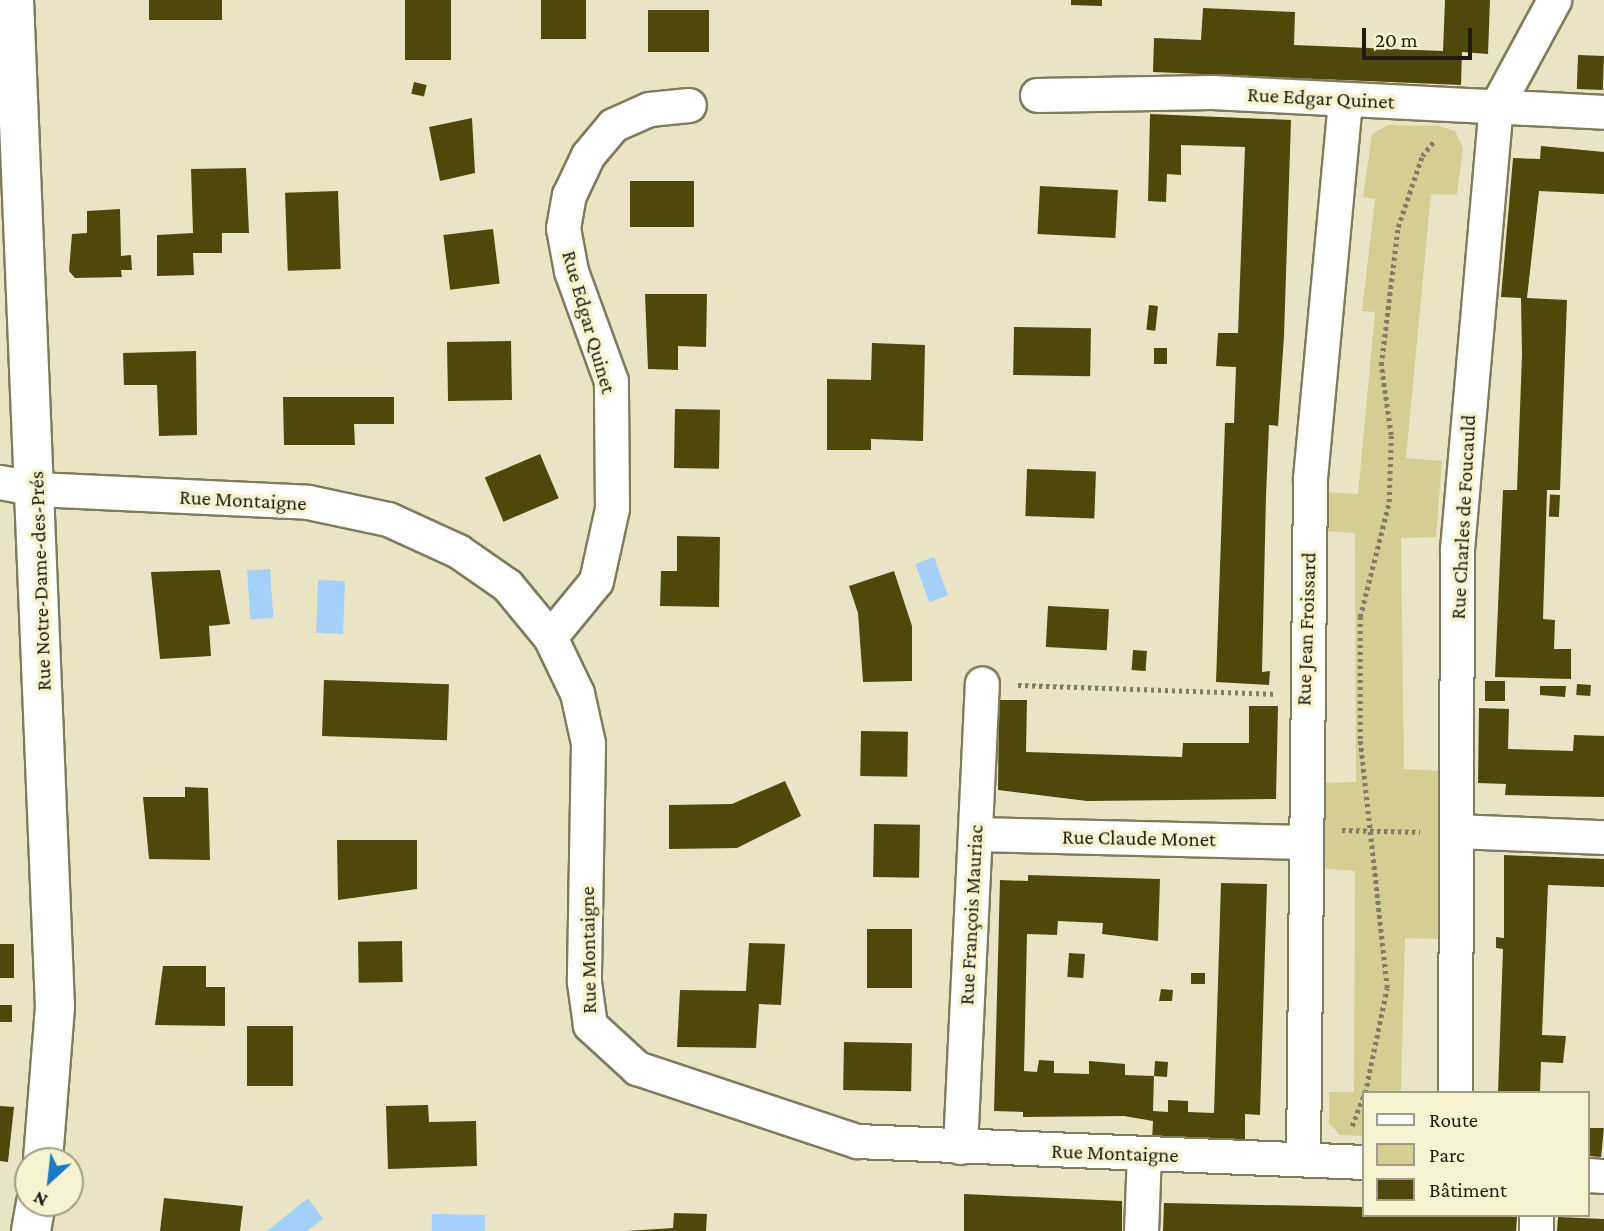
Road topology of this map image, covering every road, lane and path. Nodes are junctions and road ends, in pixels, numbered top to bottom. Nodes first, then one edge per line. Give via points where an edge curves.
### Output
1 (14, 0) edge
2 (1554, 0) edge
3 (1037, 95) dead end
4 (1345, 100) junction
5 (689, 105) dead end
6 (1496, 107) junction
7 (1604, 112) edge
8 (1442, 131) dead end
9 (0, 482) edge
10 (37, 489) junction
11 (550, 637) junction
12 (982, 684) joint
13 (1304, 695) junction
14 (1368, 831) junction
15 (1442, 832) junction
16 (975, 834) junction
17 (1319, 836) junction
18 (1604, 837) edge
19 (1365, 1091) edge
20 (1454, 1091) edge
21 (1362, 1110) edge
22 (44, 1147) edge
23 (960, 1147) junction
24 (1355, 1151) edge
25 (1144, 1154) junction
26 (1303, 1159) junction
27 (1141, 1231) edge

1 - 10 street, Rue Notre-Dame-des-Prés
2 - 6 street, Rue Charles de Foucauld
3 - 4 street, Rue Edgar Quinet via 1212,92
4 - 6 street, Rue Edgar Quinet
4 - 13 street, Rue Jean Froissard via 1310,478
5 - 11 street, Rue Edgar Quinet via 649,109 613,125 588,155 569,195 563,228 571,271 611,381 612,508 596,582
6 - 7 street, Rue Edgar Quinet
6 - 15 street, Rue Charles de Foucauld via 1457,549
8 - 14 path via 1422,156 1398,227 1381,365 1391,435 1390,502 1360,617 1358,663
9 - 10 street, Rue Montaigne
10 - 11 street, Rue Montaigne via 308,502 388,519 458,551 507,585
10 - 22 street, Rue Notre-Dame-des-Prés via 55,1007
11 - 23 street, Rue Montaigne via 577,693 588,743 584,982 590,1025 637,1068 812,1131 857,1142
12 - 13 path
12 - 16 street, Rue François Mauriac
13 - 17 street, Rue Jean Froissard
14 - 15 path
14 - 17 path
14 - 19 path via 1387,988
15 - 18 street
15 - 20 street, Rue Charles de Foucauld
16 - 17 street, Rue Claude Monet
16 - 23 street, Rue François Mauriac
17 - 26 street, Rue Jean Froissard
21 - 24 path
23 - 25 street, Rue Montaigne
24 - 26 street, Rue Montaigne
25 - 26 street, Rue Montaigne
25 - 27 street

